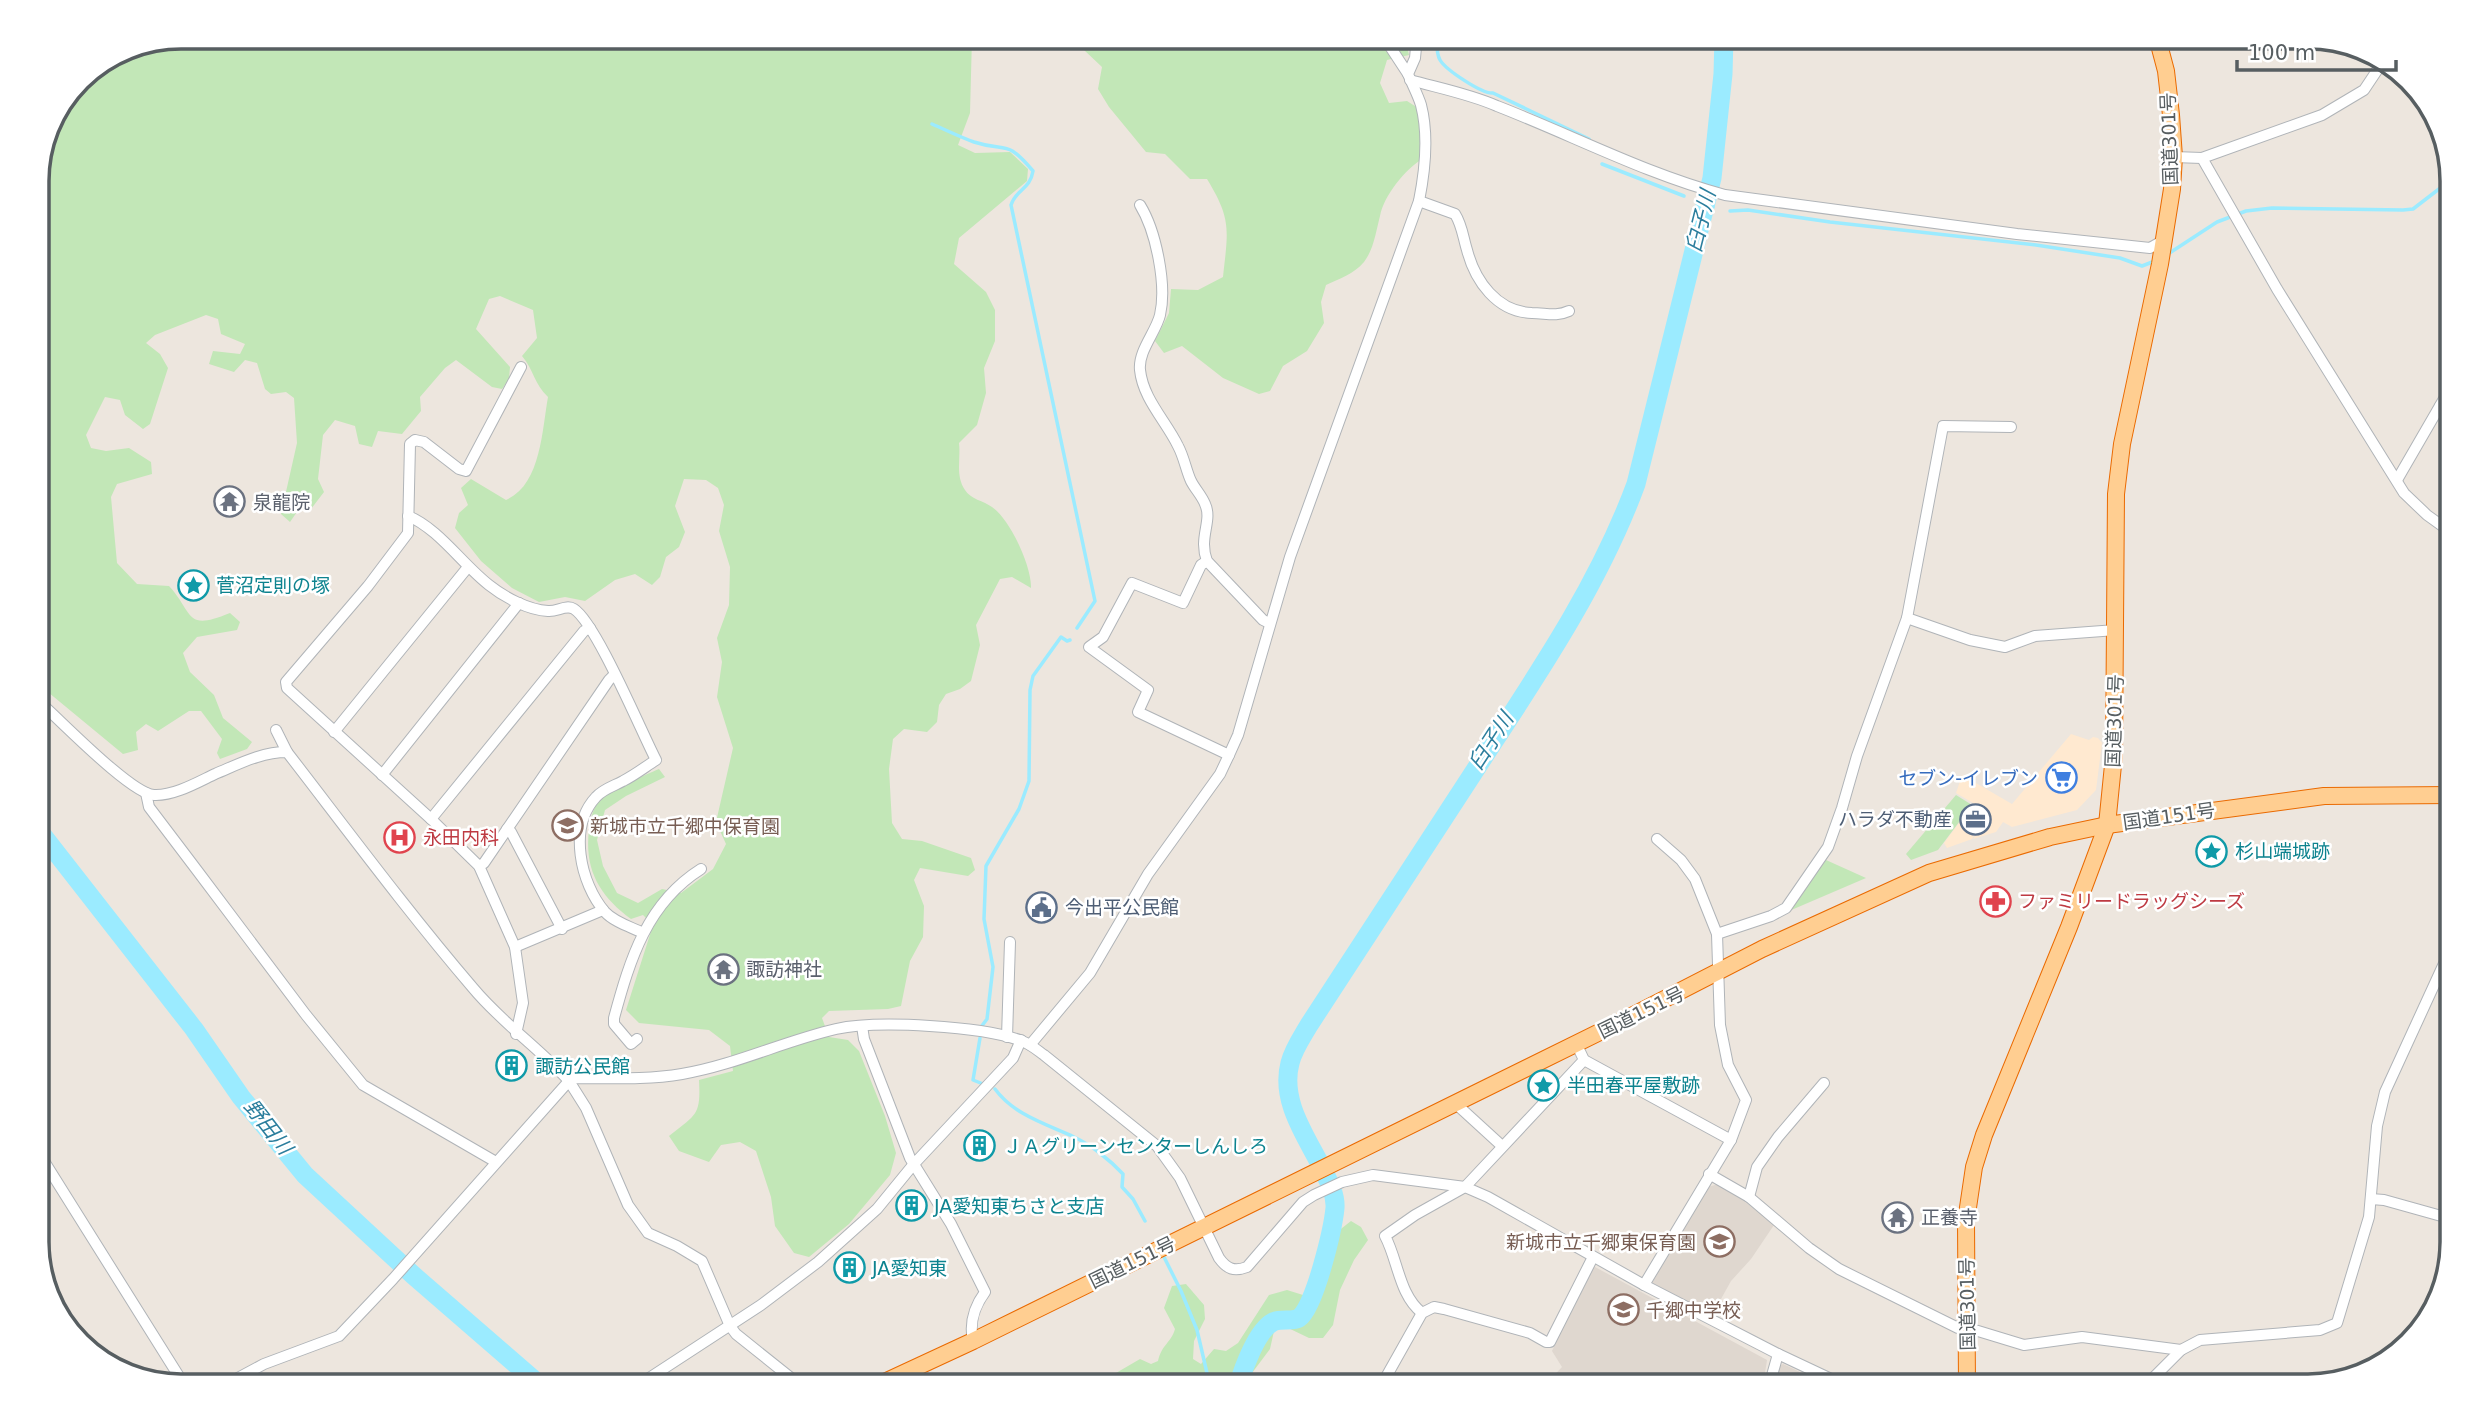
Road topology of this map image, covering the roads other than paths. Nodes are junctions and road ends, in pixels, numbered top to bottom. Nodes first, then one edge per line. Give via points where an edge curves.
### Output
1 (1391, 49) edge
2 (1416, 49) edge
3 (2160, 49) edge
4 (2378, 69) edge
5 (1409, 77) junction
6 (2174, 158) junction
7 (2202, 158) junction
8 (1419, 201) junction
9 (1140, 205) dead end
10 (2162, 251) junction
11 (1569, 312) dead end
12 (521, 367) dead end
13 (2440, 406) edge
14 (2011, 427) dead end
15 (2397, 480) junction
16 (408, 516) junction
17 (2440, 524) edge
18 (1207, 561) junction
19 (468, 566) junction
20 (519, 603) junction
21 (1907, 618) junction
22 (1269, 623) junction
23 (590, 628) junction
24 (2116, 630) junction
25 (614, 675) junction
26 (49, 712) edge
27 (276, 730) dead end
28 (334, 732) junction
29 (287, 752) junction
30 (1229, 755) junction
31 (382, 775) junction
32 (146, 793) junction
33 (2440, 796) edge
34 (431, 819) junction
35 (2107, 825) junction
36 (507, 830) junction
37 (1657, 839) dead end
38 (479, 866) junction
39 (701, 869) dead end
40 (603, 910) junction
41 (562, 929) junction
42 (643, 933) junction
43 (1717, 934) junction
44 (1010, 942) dead end
45 (515, 947) junction
46 (2440, 972) edge
47 (1719, 973) junction
48 (862, 1026) junction
49 (516, 1034) junction
50 (1007, 1037) junction
51 (637, 1038) dead end
52 (1025, 1043) junction
53 (1576, 1043) junction
54 (1584, 1060) junction
55 (569, 1081) junction
56 (1824, 1083) dead end
57 (1455, 1103) junction
58 (1731, 1140) junction
59 (1502, 1146) junction
60 (496, 1162) junction
61 (914, 1165) junction
62 (49, 1169) edge
63 (1709, 1174) junction
64 (1465, 1187) junction
65 (1749, 1197) junction
66 (2371, 1199) junction
67 (2440, 1216) edge
68 (1203, 1227) junction
69 (1593, 1256) junction
70 (1644, 1285) junction
71 (1422, 1313) junction
72 (730, 1326) junction
73 (1967, 1331) junction
74 (973, 1341) junction
75 (2181, 1349) junction
76 (1778, 1354) junction
77 (177, 1374) edge
78 (245, 1374) edge
79 (655, 1374) edge
80 (786, 1374) edge
81 (902, 1374) edge
82 (1388, 1374) edge
83 (1772, 1374) edge
84 (1820, 1374) edge
85 (1967, 1374) edge
86 (2157, 1374) edge

1 - 5 street
2 - 5 street
3 - 6 highway, 国道301号
4 - 7 street via 2364,90 2322,116
5 - 8 street via 1421,106 1425,150
5 - 10 street via 1494,104 1697,189
6 - 7 street
6 - 10 highway, 国道301号
7 - 15 street via 2277,289
8 - 11 street via 1455,214 1470,261 1500,304 1527,313 1560,316
8 - 22 street via 1326,452
9 - 18 street via 1155,246 1162,287 1160,315 1140,369 1152,404 1179,447 1206,506 1202,537
10 - 24 highway, 国道301号 via 2122,444 2116,494
12 - 16 street via 466,471 424,442 410,444
13 - 15 street
14 - 21 street via 1943,426
15 - 17 street via 2404,493
16 - 19 street via 420,521
16 - 28 street via 408,533 286,682
18 - 22 street
18 - 30 street via 1183,603 1132,583 1103,637 1088,647 1148,690 1138,712
19 - 20 street via 499,593
19 - 28 street
20 - 23 street via 551,612 570,607
20 - 31 street
21 - 24 street via 2005,647 2035,636
21 - 43 street via 1828,847 1786,908
22 - 30 street
23 - 25 street
23 - 34 street
24 - 35 highway, 国道301号 via 2114,755
25 - 36 street
25 - 40 street via 656,760 602,791 582,821 582,864
26 - 32 street
27 - 29 street
28 - 31 street
29 - 32 street via 260,755 173,792
29 - 49 street via 474,990
30 - 52 street via 1148,874 1090,973
31 - 34 street
32 - 60 street via 149,807 192,865 363,1085
33 - 35 highway, 国道151号 via 2324,796
34 - 38 street
35 - 47 highway, 国道151号 via 1929,873
35 - 73 highway, 国道301号 via 1974,1167 1966,1221
36 - 38 street
36 - 41 street
37 - 43 street via 1695,879
38 - 45 street
39 - 42 street via 674,888
40 - 41 street
40 - 42 street
41 - 45 street
42 - 51 street via 628,965 614,1017 614,1024 631,1044
43 - 47 street
44 - 50 street
45 - 49 street via 523,1003
46 - 66 street via 2385,1092 2377,1126
47 - 53 highway, 国道151号
47 - 58 street via 1720,1025 1728,1065 1746,1100
48 - 50 street via 936,1027
48 - 55 street via 836,1029 681,1074
48 - 61 street
49 - 55 street
50 - 52 street
52 - 61 street
52 - 68 street via 1157,1146 1180,1178
53 - 54 street
53 - 57 highway, 国道151号
54 - 58 street
54 - 59 street
55 - 60 street
55 - 72 street via 586,1108 628,1205 648,1233 702,1261
56 - 65 street via 1756,1167
57 - 59 street
57 - 68 highway, 国道151号
58 - 63 street
59 - 64 street
60 - 78 street via 339,1336
61 - 72 street via 877,1209 818,1262
61 - 74 street via 951,1224 985,1292 975,1306
62 - 77 street
63 - 65 street
63 - 70 street
64 - 68 street via 1373,1175 1342,1182 1314,1195 1247,1267 1237,1271 1219,1258
64 - 69 street
64 - 71 street via 1385,1236 1409,1297
65 - 73 street via 1839,1269
66 - 67 street
66 - 75 street via 2337,1323 2320,1330 2200,1340
68 - 74 highway, 国道151号
69 - 70 street
69 - 71 street via 1550,1342 1444,1309 1434,1307
70 - 76 street
71 - 82 street
72 - 79 street
72 - 80 street
73 - 75 street via 2024,1345 2082,1338
73 - 85 highway, 国道301号
74 - 81 highway, 国道151号
75 - 86 street
76 - 83 street
76 - 84 street

